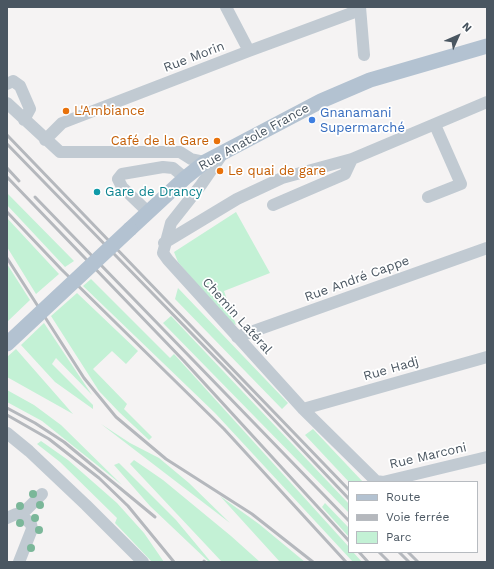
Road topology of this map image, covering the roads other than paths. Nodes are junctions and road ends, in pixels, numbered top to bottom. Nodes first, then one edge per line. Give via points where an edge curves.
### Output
1 (226, 7) edge
2 (360, 9) edge
3 (487, 46) edge
4 (249, 51) junction
5 (364, 55) dead end
6 (7, 84) edge
7 (487, 102) edge
8 (7, 103) edge
9 (24, 120) junction
10 (435, 125) junction
11 (45, 140) junction
12 (224, 152) junction
13 (352, 159) junction
14 (205, 162) junction
15 (185, 178) junction
16 (428, 197) dead end
17 (272, 205) dead end
18 (148, 212) junction
19 (164, 243) junction
20 (487, 248) edge
21 (237, 337) junction
22 (7, 344) edge
23 (487, 356) edge
24 (303, 409) junction
25 (7, 432) edge
26 (487, 457) edge
27 (376, 481) edge
28 (386, 481) edge
29 (42, 494) dead end
30 (21, 515) junction
31 (7, 518) edge
32 (19, 562) edge
33 (142, 562) edge

1 - 4 street
2 - 4 street, Rue Morin
2 - 5 street
3 - 12 main road, Rue Anatole France via 370,80 321,101
4 - 11 street, Rue Morin via 62,123
6 - 9 street via 13,80 20,86 30,109
7 - 10 street
8 - 9 street
9 - 11 street
10 - 13 street
10 - 16 street via 461,184
11 - 14 street via 60,152 180,152 191,159
12 - 14 main road, Rue Anatole France
12 - 19 street via 171,223
13 - 17 street via 345,174
13 - 19 street via 282,178 237,199
14 - 15 main road, Rue Anatole France
15 - 18 main road, Rue Anatole France
15 - 18 street via 173,168 163,167 122,174 118,179 122,187
18 - 22 main road, Rue Anatole France, bridge
19 - 21 street, Chemin Latéral via 163,252 168,260
20 - 21 street, Rue André Cappe
21 - 24 street, Chemin Latéral
23 - 24 street, Rue Hadj
24 - 27 street, Chemin Latéral
25 - 33 street via 86,505
26 - 28 street, Rue Marconi
29 - 30 street
30 - 31 street via 16,514
30 - 32 street via 31,524 32,529

